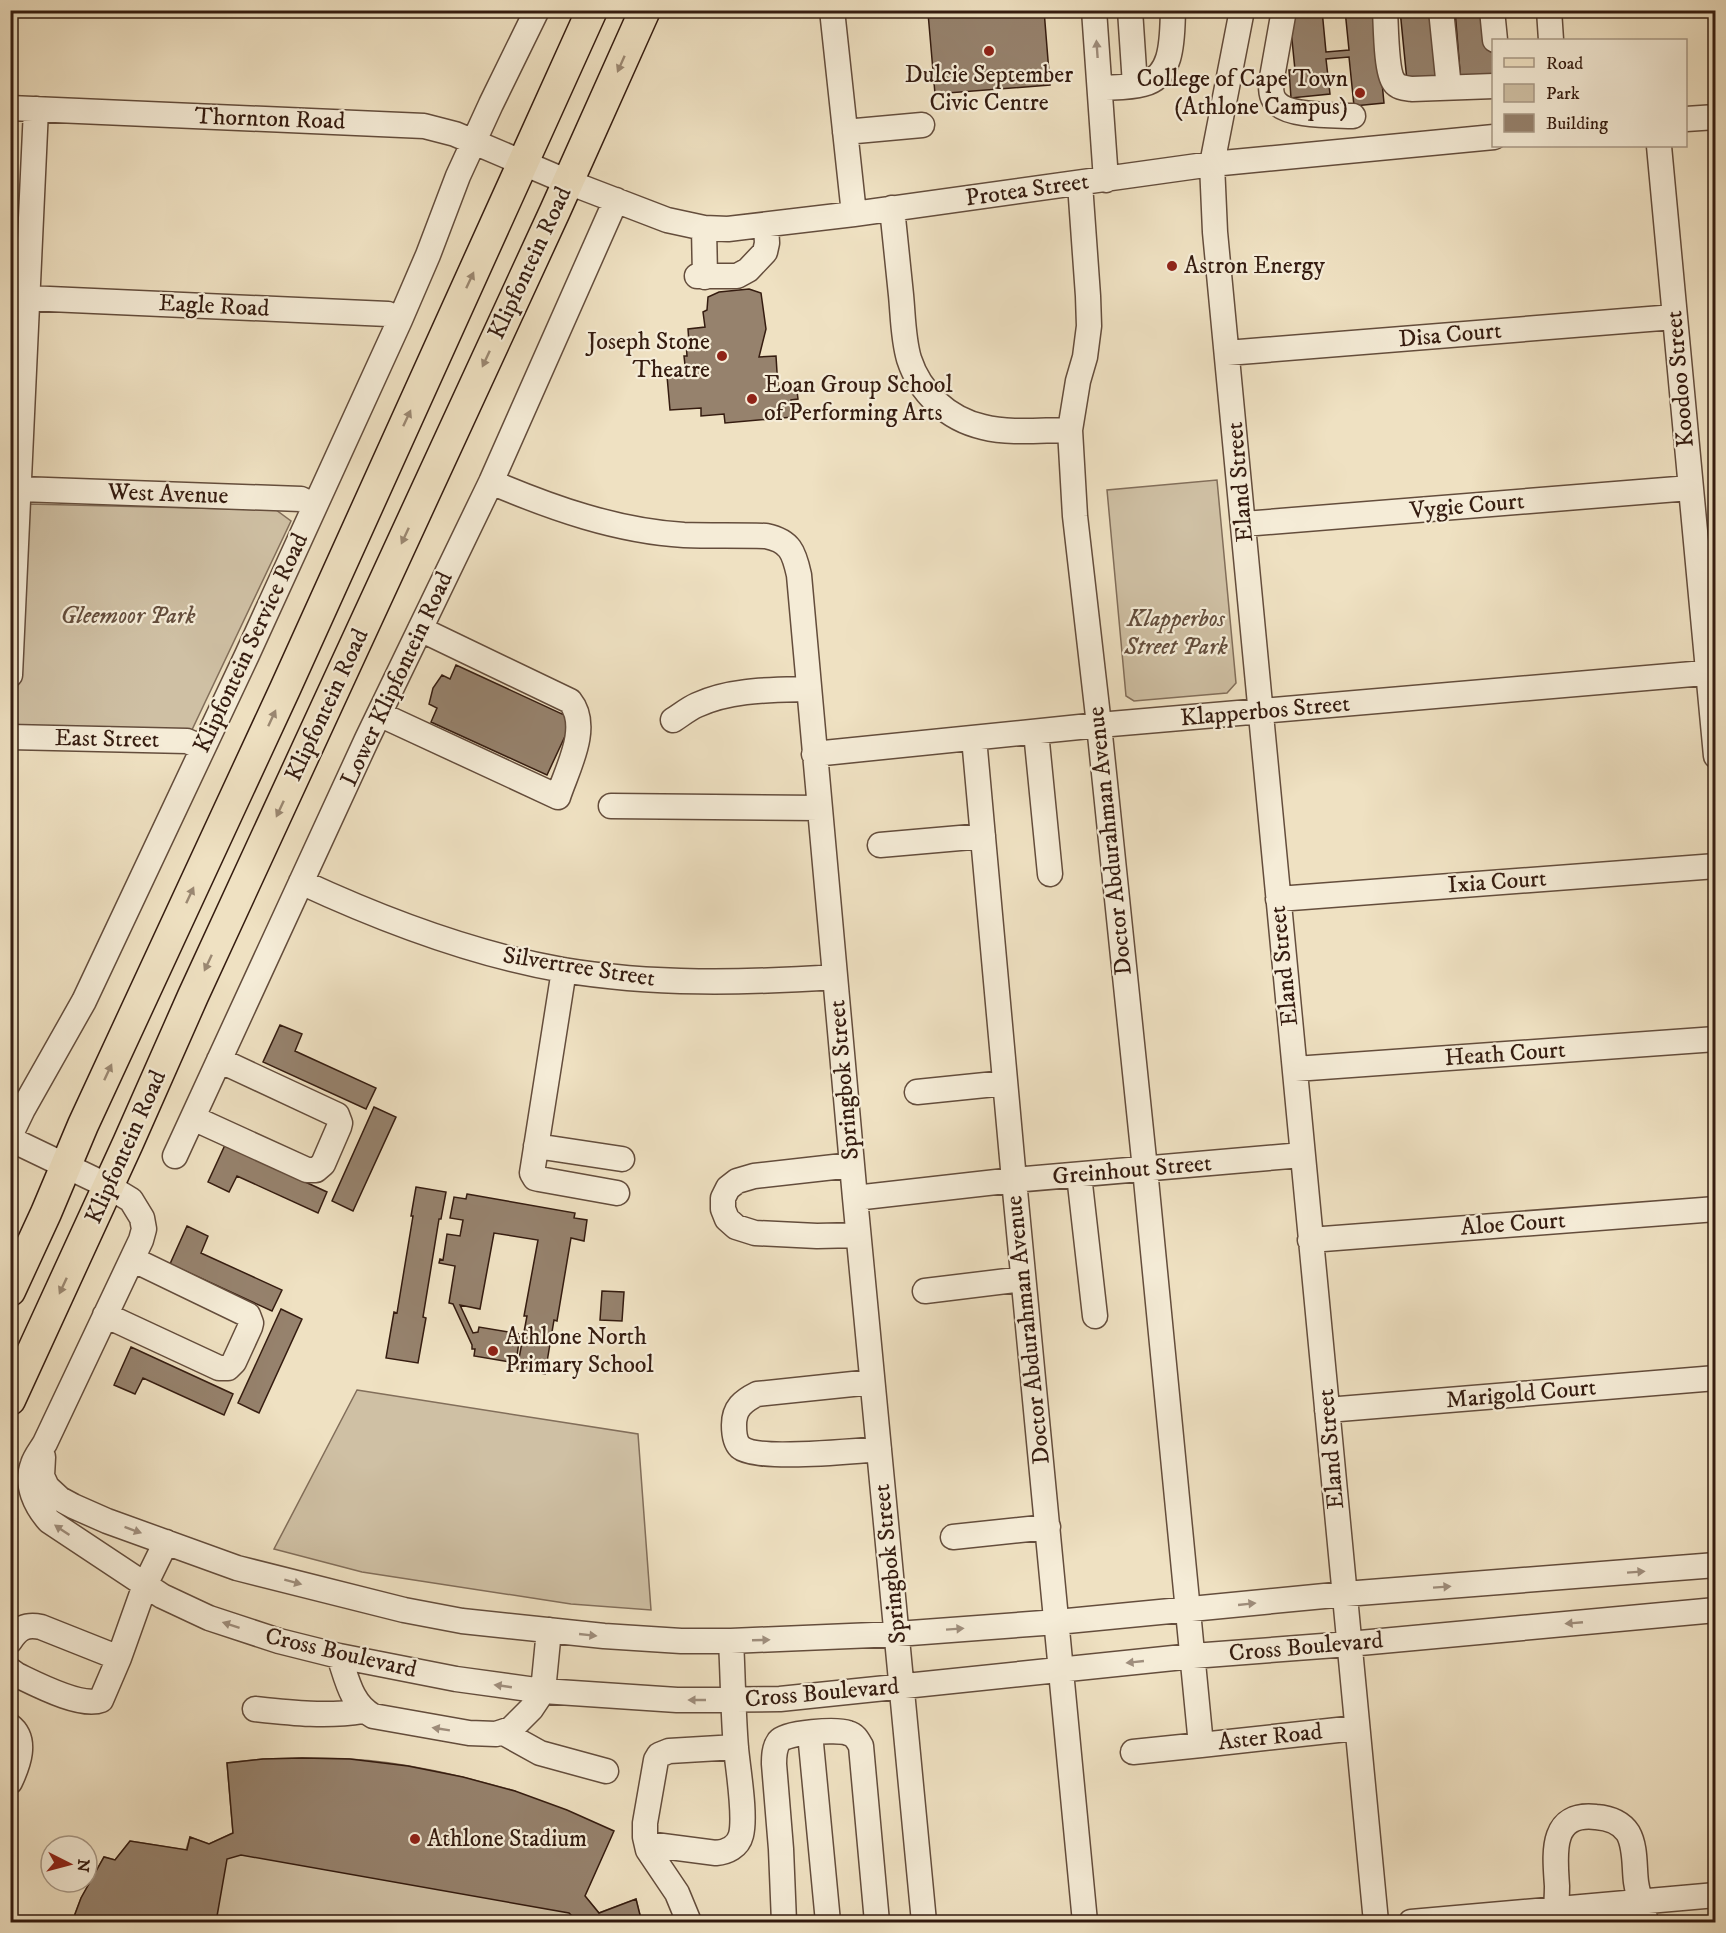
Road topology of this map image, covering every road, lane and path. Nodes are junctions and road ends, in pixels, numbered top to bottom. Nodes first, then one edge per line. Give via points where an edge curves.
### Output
1 (537, 10) edge
2 (592, 10) edge
3 (645, 10) edge
4 (832, 10) edge
5 (1094, 10) edge
6 (1131, 10) edge
7 (1173, 10) edge
8 (1242, 10) edge
9 (1284, 10) edge
10 (1385, 10) edge
11 (1441, 10) edge
12 (1492, 10) edge
13 (1549, 10) edge
14 (1495, 39) edge
15 (1551, 39) edge
16 (1135, 85) junction
17 (1492, 86) edge
18 (1100, 88) junction
19 (1449, 88) junction
20 (10, 108) edge
21 (36, 109) junction
22 (1324, 114) junction
23 (1353, 116) dead end
24 (1716, 117) edge
25 (1687, 119) edge
26 (922, 125) dead end
27 (845, 132) junction
28 (1492, 137) edge
29 (474, 142) junction
30 (1659, 147) edge
31 (1328, 153) junction
32 (524, 164) junction
33 (1212, 164) junction
34 (1106, 180) junction
35 (568, 182) junction
36 (1080, 184) junction
37 (616, 200) junction
38 (892, 208) junction
39 (854, 214) junction
40 (766, 225) junction
41 (704, 228) junction
42 (27, 298) junction
43 (1674, 317) junction
44 (400, 320) junction
45 (1227, 353) junction
46 (1070, 430) junction
47 (491, 482) junction
48 (1690, 488) junction
49 (20, 489) junction
50 (315, 506) junction
51 (1244, 524) junction
52 (12, 617) edge
53 (420, 629) junction
54 (1712, 672) edge
55 (10, 675) edge
56 (808, 689) junction
57 (1262, 711) junction
58 (379, 714) junction
59 (673, 720) dead end
60 (1099, 725) junction
61 (1036, 732) junction
62 (10, 736) edge
63 (974, 738) junction
64 (203, 748) junction
65 (814, 754) junction
66 (1716, 756) edge
67 (611, 806) dead end
68 (819, 808) junction
69 (983, 836) junction
70 (880, 845) dead end
71 (1716, 866) edge
72 (1050, 874) dead end
73 (301, 882) junction
74 (1278, 899) junction
75 (564, 970) junction
76 (835, 977) junction
77 (1716, 1039) edge
78 (219, 1060) junction
79 (1295, 1069) junction
80 (1005, 1083) junction
81 (917, 1092) dead end
82 (193, 1118) junction
83 (10, 1137) edge
84 (536, 1146) junction
85 (1302, 1155) junction
86 (175, 1156) dead end
87 (622, 1159) dead end
88 (852, 1165) junction
89 (66, 1166) junction
90 (1145, 1169) junction
91 (1079, 1174) junction
92 (1014, 1180) junction
93 (108, 1186) junction
94 (618, 1193) dead end
95 (855, 1198) junction
96 (1716, 1209) edge
97 (858, 1235) junction
98 (1310, 1240) junction
99 (132, 1259) junction
100 (1023, 1279) junction
101 (925, 1291) dead end
102 (10, 1292) edge
103 (105, 1315) junction
104 (1095, 1316) dead end
105 (1716, 1378) edge
106 (873, 1382) junction
107 (10, 1400) edge
108 (1327, 1410) junction
109 (45, 1443) junction
110 (879, 1449) junction
111 (1048, 1527) junction
112 (953, 1537) dead end
113 (166, 1542) junction
114 (1716, 1565) edge
115 (145, 1585) junction
116 (1345, 1594) junction
117 (1189, 1609) junction
118 (1716, 1610) edge
119 (1057, 1622) junction
120 (549, 1630) junction
121 (897, 1634) junction
122 (10, 1641) edge
123 (732, 1641) junction
124 (1348, 1644) junction
125 (339, 1656) junction
126 (1193, 1656) junction
127 (119, 1658) junction
128 (10, 1670) edge
129 (1061, 1670) junction
130 (902, 1686) junction
131 (543, 1691) junction
132 (733, 1700) junction
133 (255, 1709) dead end
134 (363, 1711) junction
135 (10, 1726) edge
136 (1356, 1728) junction
137 (810, 1732) junction
138 (504, 1733) junction
139 (1201, 1744) junction
140 (736, 1747) junction
141 (1133, 1752) dead end
142 (606, 1771) dead end
143 (10, 1782) edge
144 (647, 1844) junction
145 (1716, 1895) edge
146 (1644, 1912) edge
147 (1556, 1916) edge
148 (690, 1923) edge
149 (784, 1923) edge
150 (828, 1923) edge
151 (877, 1923) edge
152 (924, 1923) edge
153 (1085, 1923) edge
154 (1376, 1923) edge
155 (1411, 1923) edge

1 - 29 street, Klipfontein Service Road
2 - 32 main road, Klipfontein Road
3 -> 35 main road, Klipfontein Road
4 - 27 street
18 -> 5 street
6 - 16 street
7 - 16 street via 1166,65 1155,79
8 - 33 street, Eland Street
9 - 22 street via 1271,95 1282,108
10 - 19 street via 1394,81 1412,89
11 - 19 street
12 - 14 street
13 - 15 street
16 - 18 street
17 - 19 street
18 - 34 street
20 - 21 street, Thornton Road
21 - 29 street, Thornton Road via 424,126
21 - 42 street
22 - 23 street
22 - 31 street
24 - 25 street
26 - 27 street
27 - 39 street
28 - 31 street, Protea Street
29 - 32 street, Thornton Road
29 - 44 street, Klipfontein Service Road
30 - 43 street, Koodoo Street
31 - 33 street, Protea Street
32 - 35 street, Thornton Road
89 -> 32 main road, Klipfontein Road
33 - 34 street, Protea Street
33 - 45 street, Eland Street
34 - 36 street, Protea Street
35 - 37 street, Protea Street
35 -> 93 main road, Klipfontein Road
36 - 38 street, Protea Street
36 - 46 street, Doctor Abdurahman Avenue via 1089,326
37 - 41 street, Protea Street via 667,220
37 - 47 street, Lower Klipfontein Road
38 - 39 street, Protea Street
38 - 46 street via 909,358 923,386 958,419 983,427
39 - 40 street, Protea Street
40 - 41 street, Protea Street
40 - 41 street via 770,255 737,276 701,277
42 - 44 street, Eagle Road via 388,314
42 - 49 street
43 - 45 street, Disa Court
43 - 48 street, Koodoo Street
44 - 50 street, Klipfontein Service Road
45 - 51 street, Eland Street
46 - 60 street, Doctor Abdurahman Avenue via 1075,516
47 - 53 street, Lower Klipfontein Road
47 - 56 street, Springbok Street via 577,515 638,529 682,535 766,536 785,543 799,575
48 - 51 street, Vygie Court
48 - 54 street, Koodoo Street
49 - 50 street, West Avenue via 301,499
49 - 52 street
50 - 64 street, Klipfontein Service Road
51 - 57 street, Eland Street
52 - 55 street
53 - 58 street, Lower Klipfontein Road
53 - 58 street via 570,701 576,708 579,736 558,797
54 - 57 street, Klapperbos Street
54 - 66 street, Koodoo Street
56 - 59 street via 759,691 713,699
56 - 65 street, Springbok Street
57 - 60 street, Klapperbos Street
57 - 74 street, Eland Street
58 - 73 street, Lower Klipfontein Road
60 - 61 street, Klapperbos Street
60 - 90 street, Doctor Abdurahman Avenue
61 - 63 street, Klapperbos Street
61 - 72 street
62 - 64 street, East Street via 187,741
63 - 65 street, Klapperbos Street
63 - 69 street, Doctor Abdurahman Avenue
64 - 83 street, Klipfontein Service Road via 84,1002
65 - 68 street, Springbok Street
67 - 68 street
68 - 76 street, Springbok Street
69 - 70 street
69 - 80 street, Doctor Abdurahman Avenue
71 - 74 street, Ixia Court
73 - 75 street, Silvertree Street via 420,932
73 - 78 street, Lower Klipfontein Road
74 - 79 street, Eland Street
75 - 76 street, Silvertree Street via 672,981
75 - 84 street
76 - 88 street, Springbok Street
77 - 79 street, Heath Court
78 - 82 street, Lower Klipfontein Road
78 - 82 street via 338,1115 339,1128 327,1155 320,1168 307,1170
79 - 85 street, Eland Street
80 - 81 street
80 - 92 street, Doctor Abdurahman Avenue
82 - 86 street, Lower Klipfontein Road
83 - 89 street, Cross Boulevard
84 - 87 street
84 - 94 street via 532,1173 535,1178
85 - 90 street, Greinhout Street
85 - 98 street, Eland Street
88 - 95 street, Springbok Street
88 - 97 street via 737,1181 728,1188 723,1209 736,1227 755,1233
89 - 93 street, Cross Boulevard
89 - 102 main road, Klipfontein Road
90 - 91 street, Greinhout Street
90 - 117 street, Doctor Abdurahman Avenue
91 - 92 street, Greinhout Street
91 - 104 street
92 - 95 street, Greinhout Street
92 - 100 street, Doctor Abdurahman Avenue
93 - 99 street, Cross Boulevard via 131,1200 142,1218 144,1229
93 -> 107 main road, Klipfontein Road
95 - 97 street, Springbok Street
96 - 98 street, Aloe Court
97 - 106 street, Springbok Street
98 - 108 street, Eland Street
99 - 103 street, Cross Boulevard
99 - 103 street via 248,1315 250,1327 234,1362 228,1368 219,1368
100 - 101 street
100 - 111 street, Doctor Abdurahman Avenue
103 - 109 street, Cross Boulevard
105 - 108 street, Marigold Court
106 - 110 street, Springbok Street
106 - 110 street via 757,1394 743,1401 736,1412 735,1438 750,1452
108 - 116 street, Eland Street
109 -> 113 street, Cross Boulevard via 42,1476 60,1499
115 -> 109 street, Cross Boulevard via 49,1521 39,1510 31,1474
110 - 121 street, Springbok Street
111 - 112 street
111 - 119 street, Doctor Abdurahman Avenue
113 - 115 street
113 -> 120 street, Cross Boulevard via 237,1568 404,1610
116 -> 114 street, Cross Boulevard
125 -> 115 street, Cross Boulevard via 209,1618
115 - 127 street
117 -> 116 street, Cross Boulevard
116 - 124 street, Eland Street
117 - 119 street, Cross Boulevard
117 - 126 street, Aster Road
118 -> 124 street, Cross Boulevard
121 -> 119 street, Cross Boulevard
119 - 129 street, Doctor Abdurahman Avenue
120 -> 123 street, Cross Boulevard via 681,1641
120 - 131 street
123 -> 121 street, Cross Boulevard
121 - 130 street, Springbok Street
122 - 127 street via 20,1628 31,1625
123 - 132 street
124 - 126 street, Cross Boulevard
124 - 136 street, Eland Street
131 -> 125 street, Cross Boulevard
125 - 134 street via 349,1687
126 -> 129 street, Cross Boulevard
126 - 139 street, Aster Road
127 - 128 street via 103,1698 97,1702 73,1698
129 - 130 street, Cross Boulevard
129 - 153 street, Doctor Abdurahman Avenue
130 - 132 street, Cross Boulevard via 780,1700
130 - 152 street, Springbok Street
132 -> 131 street, Cross Boulevard
131 - 138 street via 520,1722
132 - 140 street
133 - 134 street via 311,1715
138 -> 134 street via 458,1731 388,1720
135 - 143 street via 19,1736 20,1746
136 - 139 street, Aster Road
136 - 154 street, Eland Street
137 - 149 street via 783,1737 774,1751
137 - 150 street
137 - 151 street via 846,1732 856,1737 861,1746
138 - 142 street via 540,1753
139 - 141 street
140 - 144 street via 659,1755 645,1822
140 - 144 street via 741,1800 738,1842 716,1853
144 - 148 street
145 - 146 street
146 - 147 street
146 - 147 street via 1627,1832 1611,1819 1595,1816 1571,1821 1556,1840
147 - 155 street

